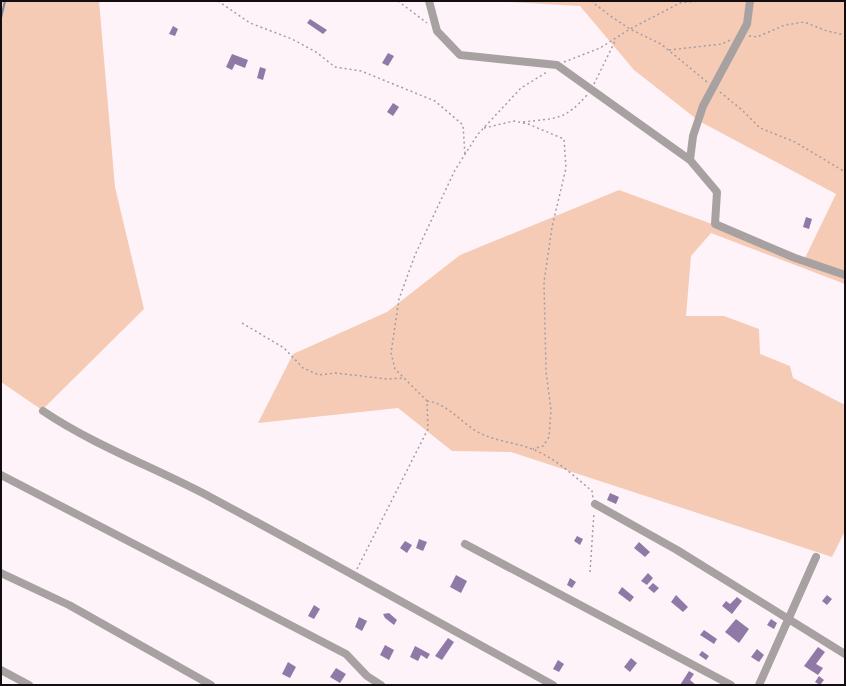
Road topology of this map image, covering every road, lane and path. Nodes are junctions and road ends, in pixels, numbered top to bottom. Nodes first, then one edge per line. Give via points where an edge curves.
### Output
1 (218, 1) edge
2 (398, 1) edge
3 (429, 1) edge
4 (700, 1) edge
5 (750, 1) edge
6 (437, 31) junction
7 (741, 35) junction
8 (845, 35) edge
9 (617, 37) junction
10 (669, 50) dead end
11 (557, 65) junction
12 (591, 89) junction
13 (522, 122) junction
14 (484, 128) junction
15 (465, 155) junction
16 (690, 160) junction
17 (845, 275) edge
18 (242, 323) dead end
19 (404, 378) junction
20 (427, 401) junction
21 (43, 411) dead end
22 (533, 449) junction
23 (1, 476) edge
24 (594, 504) junction
25 (465, 544) dead end
26 (816, 557) dead end
27 (590, 572) dead end
28 (1, 573) edge
29 (354, 574) junction
30 (788, 619) junction
31 (845, 654) edge
32 (1, 670) edge
33 (29, 685) edge
34 (211, 685) edge
35 (381, 685) edge
36 (553, 685) edge
37 (731, 685) edge
38 (759, 685) edge

1 - 15 path via 250,23 292,39 335,67 362,71 435,101 463,125
2 - 6 path
3 - 6 street
4 - 9 path via 680,3
5 - 7 street via 746,24
6 - 11 street via 460,54
7 - 8 path via 757,37 785,25 804,22
7 - 10 path via 722,44
7 - 16 street via 703,106 693,136
9 - 11 path via 600,48
9 - 12 path
11 - 12 street
11 - 14 path via 521,88
12 - 13 path via 574,109 562,117
12 - 16 street
13 - 14 path via 514,121
13 - 22 path via 564,139 566,168 552,228 544,282 549,437 544,446
14 - 15 path
15 - 19 path via 455,170 415,255 400,299 391,353 395,370
16 - 17 street via 717,192 715,224 795,258
18 - 19 path via 284,348 303,368 319,375 335,373 361,377
19 - 20 path
20 - 22 path via 437,402 477,431
20 - 29 path via 428,429
21 - 29 street via 68,427 171,476
22 - 24 path via 571,473 592,491
23 - 35 street via 346,654 367,676
24 - 27 path
24 - 30 street via 677,550
25 - 37 street
26 - 30 street
28 - 34 street via 69,605
29 - 36 street via 406,606
30 - 31 street
30 - 38 street
32 - 33 street

